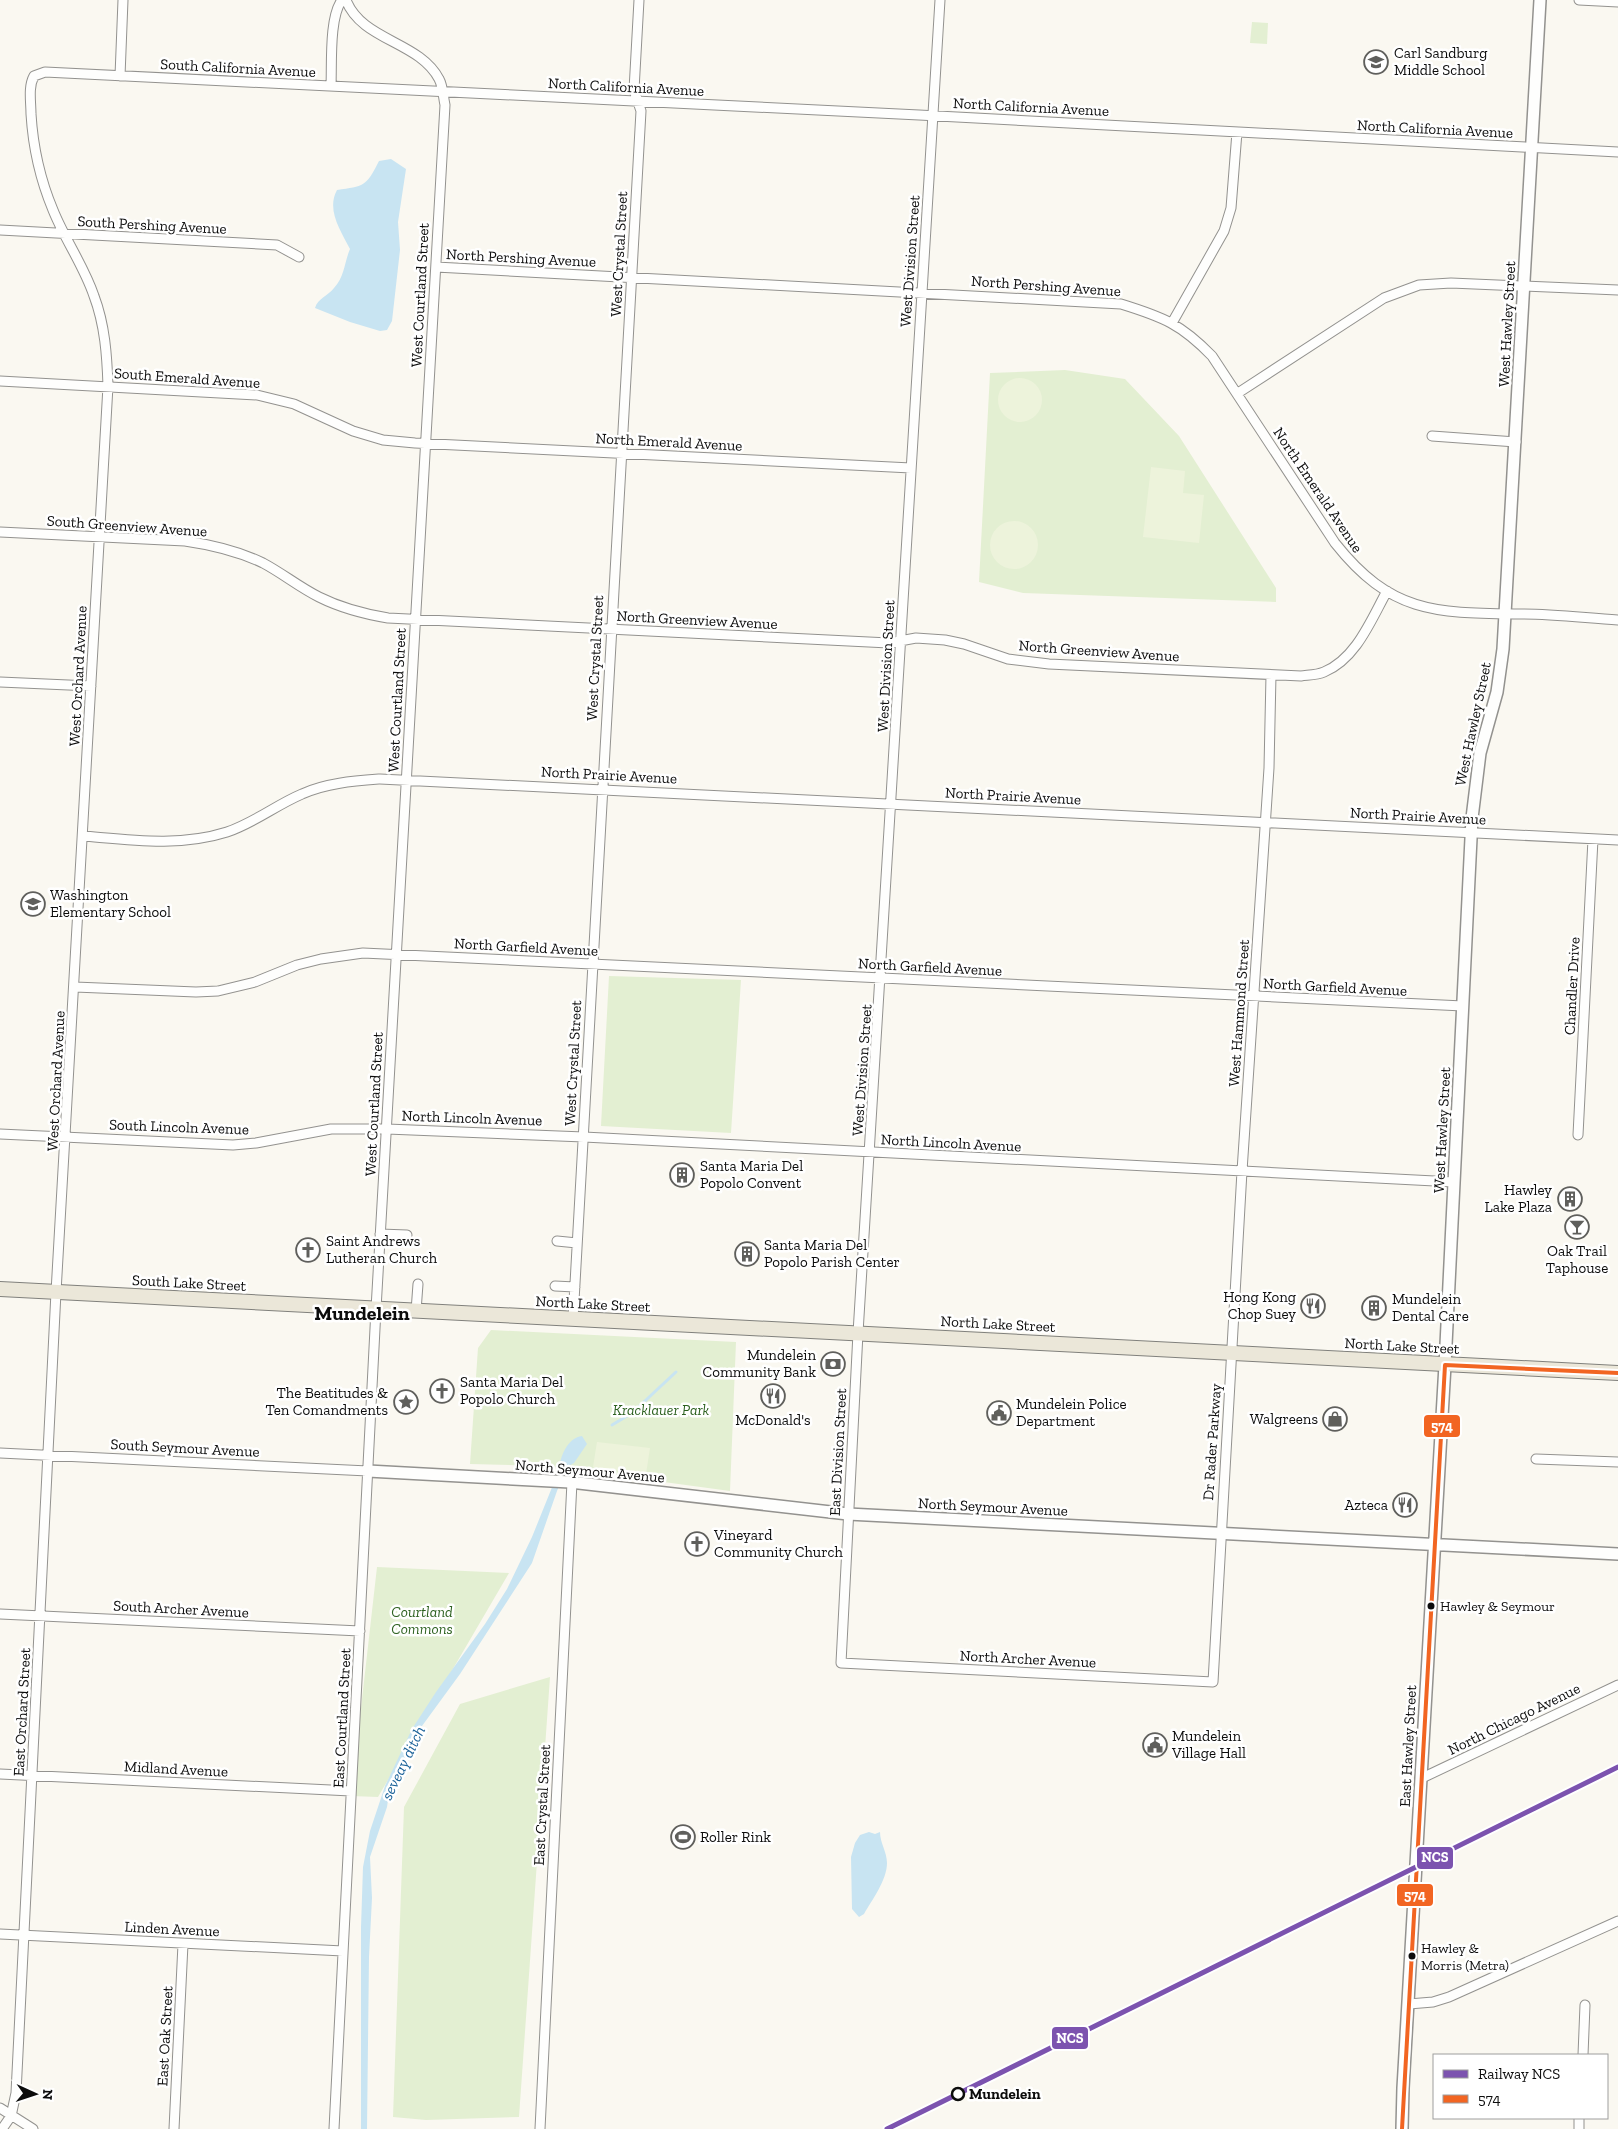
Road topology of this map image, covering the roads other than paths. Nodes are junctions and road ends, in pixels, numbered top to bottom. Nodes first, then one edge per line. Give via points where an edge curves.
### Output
1 (123, 0) edge
2 (342, 0) edge
3 (346, 0) edge
4 (639, 0) edge
5 (940, 0) edge
6 (1540, 0) edge
7 (1578, 0) edge
8 (1618, 2) edge
9 (34, 76) joint
10 (120, 76) junction
11 (331, 86) junction
12 (442, 92) junction
13 (637, 102) junction
14 (933, 116) junction
15 (1237, 132) junction
16 (1531, 148) junction
17 (1618, 152) edge
18 (0, 230) edge
19 (65, 234) junction
20 (299, 257) dead end
21 (436, 267) junction
22 (631, 278) junction
23 (1524, 287) junction
24 (1618, 290) edge
25 (922, 292) junction
26 (1172, 323) junction
27 (0, 381) edge
28 (108, 386) junction
29 (1238, 393) junction
30 (1432, 436) dead end
31 (1516, 442) junction
32 (425, 444) junction
33 (621, 453) junction
34 (911, 468) junction
35 (0, 532) edge
36 (100, 537) junction
37 (1387, 591) junction
38 (1506, 615) junction
39 (415, 620) junction
40 (1618, 620) edge
41 (610, 630) junction
42 (902, 641) junction
43 (1271, 675) junction
44 (0, 682) edge
45 (91, 686) junction
46 (407, 780) junction
47 (602, 789) junction
48 (892, 803) junction
49 (1265, 822) junction
50 (1472, 832) junction
51 (83, 836) junction
52 (1593, 839) junction
53 (1618, 840) edge
54 (396, 954) junction
55 (592, 963) junction
56 (881, 978) junction
57 (75, 987) junction
58 (1254, 997) junction
59 (1463, 1006) junction
60 (386, 1129) junction
61 (0, 1134) edge
62 (1578, 1135) dead end
63 (66, 1137) junction
64 (584, 1137) junction
65 (870, 1153) junction
66 (1242, 1171) junction
67 (1454, 1182) junction
68 (380, 1234) junction
69 (407, 1235) dead end
70 (557, 1241) dead end
71 (577, 1243) junction
72 (418, 1284) dead end
73 (555, 1286) dead end
74 (575, 1287) junction
75 (0, 1289) edge
76 (56, 1292) junction
77 (376, 1309) junction
78 (416, 1311) junction
79 (573, 1319) junction
80 (858, 1333) junction
81 (1232, 1352) junction
82 (1445, 1365) junction
83 (1618, 1373) edge
84 (0, 1453) edge
85 (49, 1455) junction
86 (1536, 1459) dead end
87 (1618, 1462) edge
88 (368, 1471) junction
89 (571, 1482) junction
90 (848, 1514) junction
91 (1220, 1533) junction
92 (1435, 1544) junction
93 (1618, 1554) edge
94 (0, 1614) edge
95 (41, 1616) junction
96 (360, 1631) junction
97 (841, 1663) joint
98 (1213, 1682) joint
99 (1618, 1685) edge
100 (0, 1774) edge
101 (32, 1775) junction
102 (1422, 1778) junction
103 (351, 1791) junction
104 (1618, 1921) edge
105 (0, 1934) edge
106 (24, 1936) junction
107 (183, 1944) junction
108 (343, 1951) junction
109 (1408, 2004) junction
110 (1585, 2005) dead end
111 (1583, 2054) edge
112 (0, 2108) edge
113 (12, 2116) junction
114 (2, 2129) edge
115 (32, 2129) edge
116 (174, 2129) edge
117 (334, 2129) edge
118 (540, 2129) edge
119 (1402, 2129) edge

1 - 10 street
2 - 11 street via 334,28
3 - 12 street via 356,16 372,30 424,60 440,80
4 - 13 street, West Crystal Street via 634,90
5 - 14 street, West Division Street
6 - 16 street, West Hawley Street
7 - 8 street
9 - 10 street, South California Avenue via 45,72
9 - 19 street, West Orchard Avenue via 30,97 37,158
10 - 11 street, South California Avenue
11 - 12 street, South California Avenue
12 - 13 street, North California Avenue
12 - 21 street, West Courtland Street
13 - 14 street, North California Avenue
13 - 22 street, West Crystal Street via 641,110
14 - 15 street, North California Avenue
14 - 25 street, West Division Street
15 - 16 street, North California Avenue
15 - 26 street via 1232,208 1224,231
16 - 17 street, North California Avenue
16 - 23 street, West Hawley Street
18 - 19 street, South Pershing Avenue
19 - 20 street, South Pershing Avenue via 277,245
19 - 28 street, West Orchard Avenue via 87,276 101,316 108,357
21 - 22 street, North Pershing Avenue
21 - 32 street, West Courtland Street
22 - 25 street, North Pershing Avenue
22 - 33 street, West Crystal Street
23 - 24 street
23 - 29 street via 1419,284 1384,298
23 - 31 street, West Hawley Street
25 - 26 street, North Pershing Avenue via 1120,304
25 - 34 street, West Division Street
26 - 29 street, North Pershing Avenue via 1212,356
27 - 28 street, South Emerald Avenue
28 - 32 street, South Emerald Avenue via 274,398 316,412 353,431 376,438
28 - 36 street, West Orchard Avenue
29 - 37 street, North Emerald Avenue via 1351,564
30 - 31 street
31 - 38 street, West Hawley Street
32 - 33 street, North Emerald Avenue
32 - 39 street, West Courtland Street
33 - 34 street, North Emerald Avenue
33 - 41 street, West Crystal Street
34 - 42 street, West Division Street
35 - 36 street, South Greenview Avenue
36 - 39 street, South Greenview Avenue via 185,541 216,546 264,564 319,597 341,606 388,618
36 - 45 street, West Orchard Avenue
37 - 38 street via 1438,611
37 - 43 street, North Greenview Avenue via 1353,651 1337,665 1322,673
38 - 40 street
38 - 50 street, West Hawley Street via 1500,675 1475,784
39 - 41 street, North Greenview Avenue
39 - 46 street, West Courtland Street
41 - 42 street, North Greenview Avenue
41 - 47 street, West Crystal Street
42 - 43 street, North Greenview Avenue via 916,638 945,640 1008,659 1042,664
42 - 48 street, West Division Street
43 - 49 street, West Hammond Street
44 - 45 street
45 - 51 street, West Orchard Avenue
46 - 47 street, North Prairie Avenue
46 - 51 street, North Prairie Avenue via 360,780 303,793 248,824 205,838 160,842
46 - 54 street, West Courtland Street
47 - 48 street, North Prairie Avenue
47 - 55 street, West Crystal Street
48 - 49 street, North Prairie Avenue
48 - 56 street, West Division Street
49 - 50 street, North Prairie Avenue
49 - 58 street, West Hammond Street
50 - 52 street, North Prairie Avenue
50 - 59 street, West Hawley Street
51 - 57 street, West Orchard Avenue
52 - 53 street, North Prairie Avenue
52 - 62 street, Chandler Drive
54 - 55 street, North Garfield Avenue
54 - 57 street, North Garfield Avenue via 363,953 321,959 218,991
54 - 60 street, West Courtland Street
55 - 56 street, North Garfield Avenue
55 - 64 street, West Crystal Street
56 - 58 street, North Garfield Avenue
56 - 65 street, West Division Street
57 - 63 street, West Orchard Avenue
58 - 59 street, North Garfield Avenue
58 - 66 street, West Hammond Street
59 - 67 street, West Hawley Street
60 - 63 street, South Lincoln Avenue via 331,1129 233,1145
60 - 64 street, North Lincoln Avenue
60 - 68 street, West Courtland Street
61 - 63 street, South Lincoln Avenue
63 - 76 street, West Orchard Avenue
64 - 65 street, North Lincoln Avenue
64 - 71 street, West Crystal Street
65 - 66 street, North Lincoln Avenue
65 - 80 street, West Division Street
66 - 67 street, North Lincoln Avenue
66 - 81 street, West Hammond Street
67 - 82 street, West Hawley Street
68 - 69 street
68 - 77 street, West Courtland Street
70 - 71 street
71 - 74 street, West Crystal Street
72 - 78 street
73 - 74 street
74 - 79 street, West Crystal Street
75 - 76 main road, South Lake Street
76 - 77 main road, South Lake Street
76 - 85 street, East Orchard Street
77 - 78 main road, North Lake Street
77 - 88 street, East Courtland Street
78 - 79 main road, North Lake Street
79 - 80 main road, North Lake Street
80 - 81 main road, North Lake Street
80 - 90 street, East Division Street
81 - 82 main road, North Lake Street
81 - 91 street, Dr Rader Parkway
82 - 83 main road, North Lake Street
82 - 92 street, East Hawley Street
84 - 85 street, South Seymour Avenue
85 - 88 street, South Seymour Avenue
85 - 95 street, East Orchard Street
86 - 87 street
88 - 89 street, North Seymour Avenue
88 - 96 street, East Courtland Street
89 - 90 street, North Seymour Avenue
89 - 118 street, East Crystal Street
90 - 91 street, North Seymour Avenue
90 - 97 street, East Division Street
91 - 92 street, North Seymour Avenue
91 - 98 street, Dr Rader Parkway
92 - 93 street, North Seymour Avenue
92 - 102 street, East Hawley Street
94 - 95 street, South Archer Avenue
95 - 96 street, South Archer Avenue
95 - 101 street, East Orchard Street
96 - 103 street, East Courtland Street
97 - 98 street, North Archer Avenue
99 - 102 street, North Chicago Avenue
100 - 101 street, Midland Avenue
101 - 103 street, Midland Avenue
101 - 106 street, East Orchard Street
102 - 109 street, East Hawley Street
103 - 108 street, East Courtland Street
104 - 109 street via 1449,1997
105 - 106 street, Linden Avenue
106 - 107 street, Linden Avenue
106 - 113 street, East Orchard Street
107 - 108 street, Linden Avenue
107 - 116 street, East Oak Street
108 - 117 street, East Courtland Street
109 - 119 street, East Hawley Street
110 - 111 street
112 - 113 street
113 - 114 street, East Orchard Street
113 - 115 street

